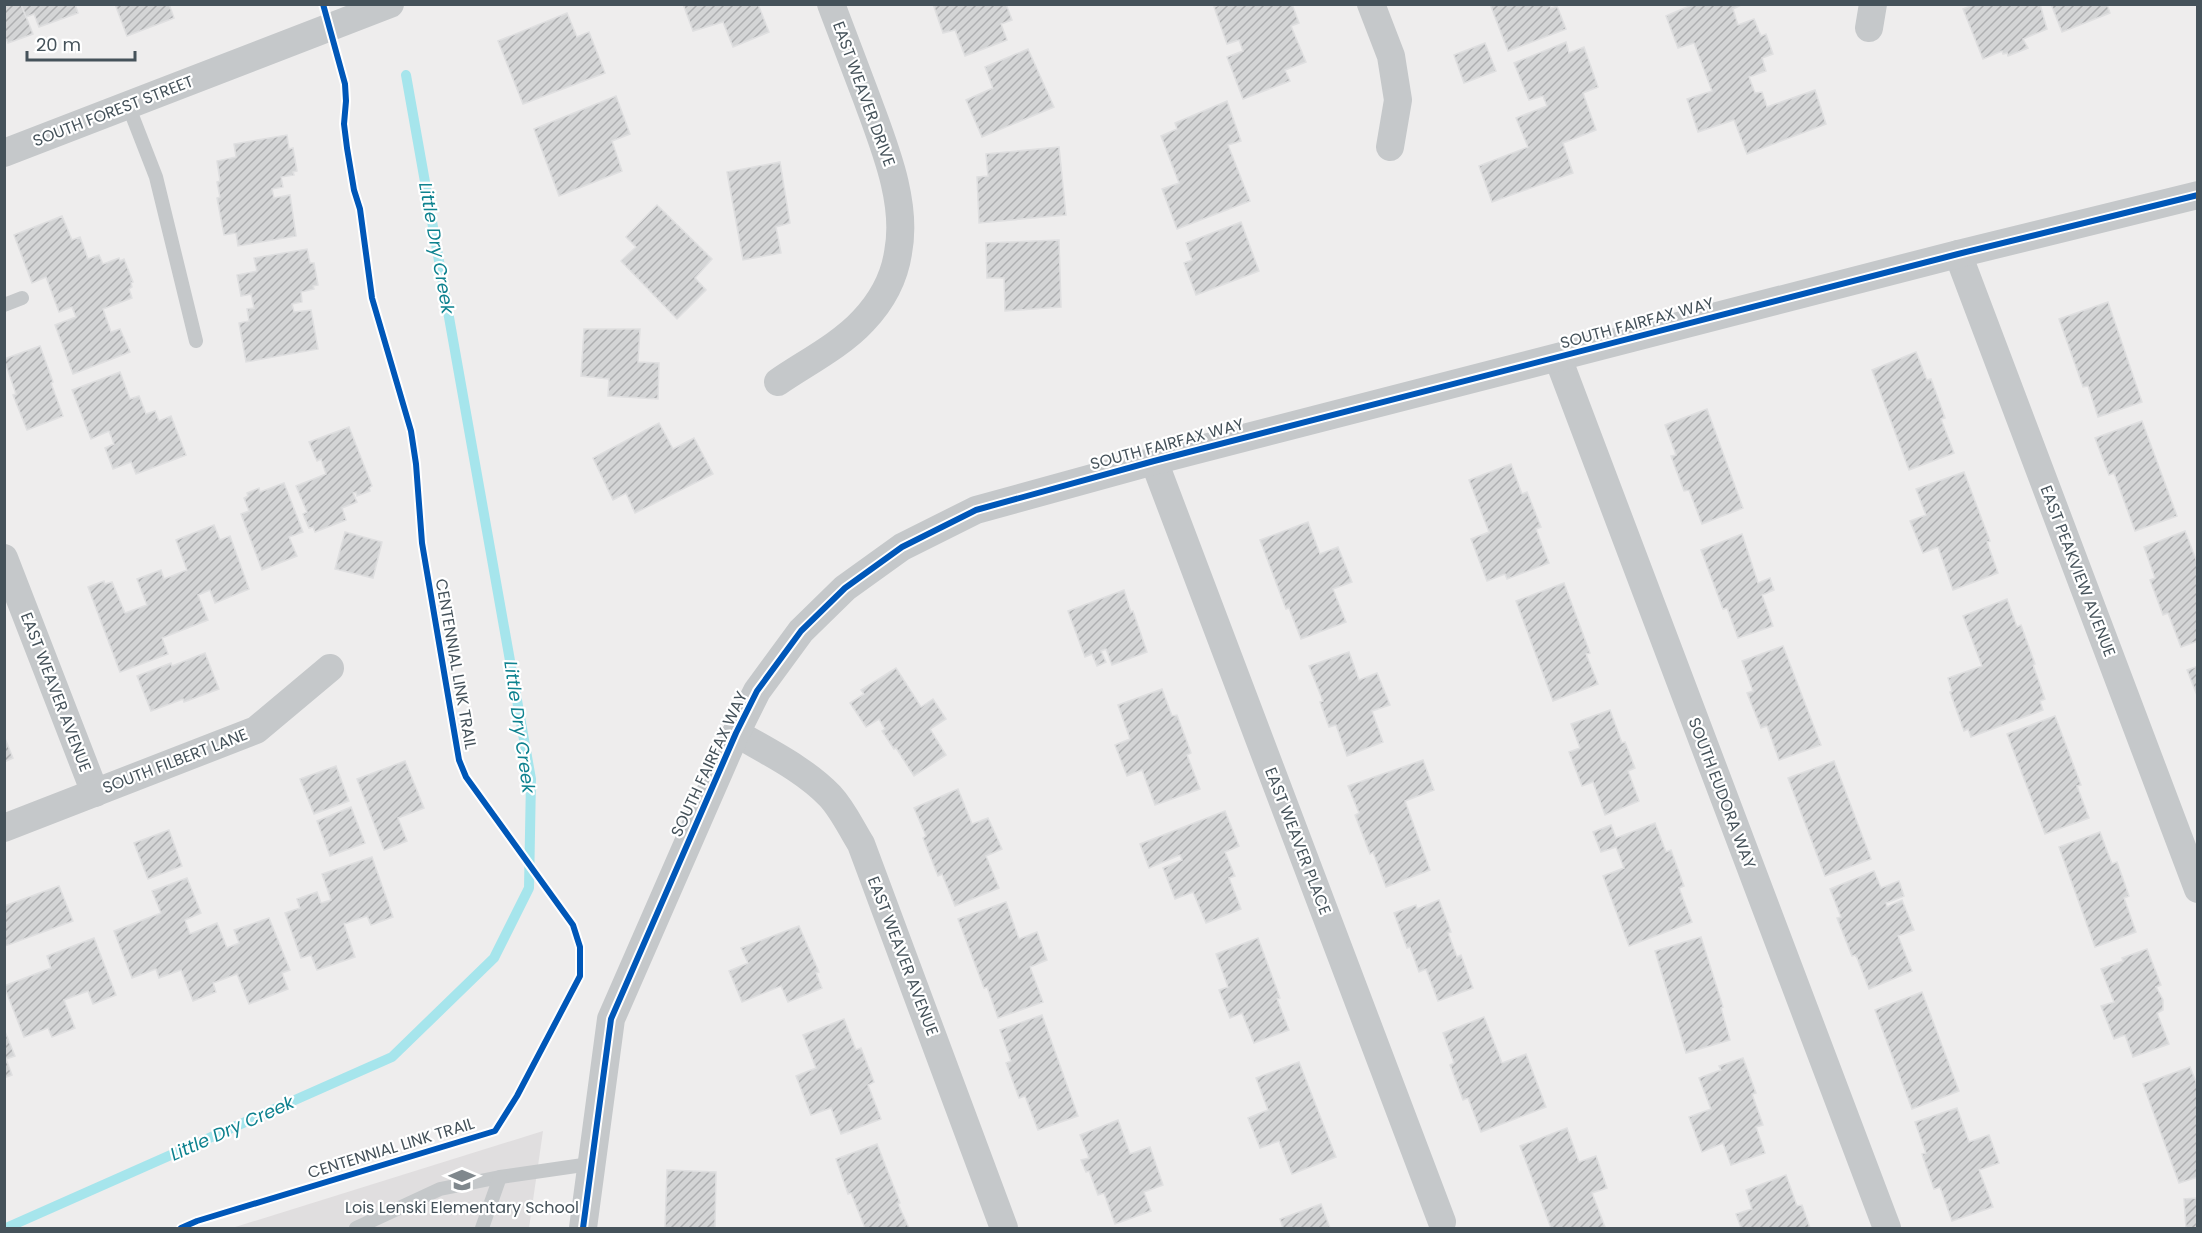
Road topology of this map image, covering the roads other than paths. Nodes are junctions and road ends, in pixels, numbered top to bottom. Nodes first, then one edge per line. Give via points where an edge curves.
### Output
1 (390, 4) edge
2 (831, 4) edge
3 (1371, 4) edge
4 (128, 105) junction
5 (1390, 147) dead end
6 (4, 153) edge
7 (2198, 195) edge
8 (1958, 254) junction
9 (22, 298) dead end
10 (4, 305) edge
11 (196, 341) dead end
12 (1558, 358) junction
13 (778, 382) dead end
14 (1154, 461) junction
15 (4, 558) edge
16 (330, 668) dead end
17 (736, 733) junction
18 (95, 793) junction
19 (4, 828) edge
20 (2198, 889) edge
21 (590, 1164) junction
22 (500, 1177) junction
23 (1442, 1222) dead end
24 (360, 1227) edge
25 (482, 1228) edge
26 (583, 1228) edge
27 (1004, 1228) edge
28 (1887, 1228) edge

1 - 4 street, SOUTH FOREST STREET
2 - 13 street, EAST WEAVER DRIVE via 889,159 900,220 898,253 881,299 862,323
3 - 5 street via 1391,56 1398,100
4 - 6 street, SOUTH FOREST STREET
4 - 11 lane via 156,177
7 - 8 street, SOUTH FAIRFAX WAY
8 - 12 street, SOUTH FAIRFAX WAY
8 - 20 street, EAST PEAKVIEW AVENUE
9 - 10 lane
12 - 14 street, SOUTH FAIRFAX WAY
12 - 28 street, SOUTH EUDORA WAY
14 - 17 street, SOUTH FAIRFAX WAY via 976,510 902,547 845,588 801,631 757,691
14 - 23 street, EAST WEAVER PLACE
15 - 18 street, EAST WEAVER AVENUE
16 - 18 street, SOUTH FILBERT LANE via 256,730
17 - 21 street, SOUTH FAIRFAX WAY via 611,1019
17 - 27 street, EAST WEAVER AVENUE via 791,765 829,796 861,844
18 - 19 street, SOUTH FILBERT LANE
21 - 22 lane
21 - 26 street, SOUTH FAIRFAX WAY
22 - 24 lane via 440,1189
22 - 25 lane

